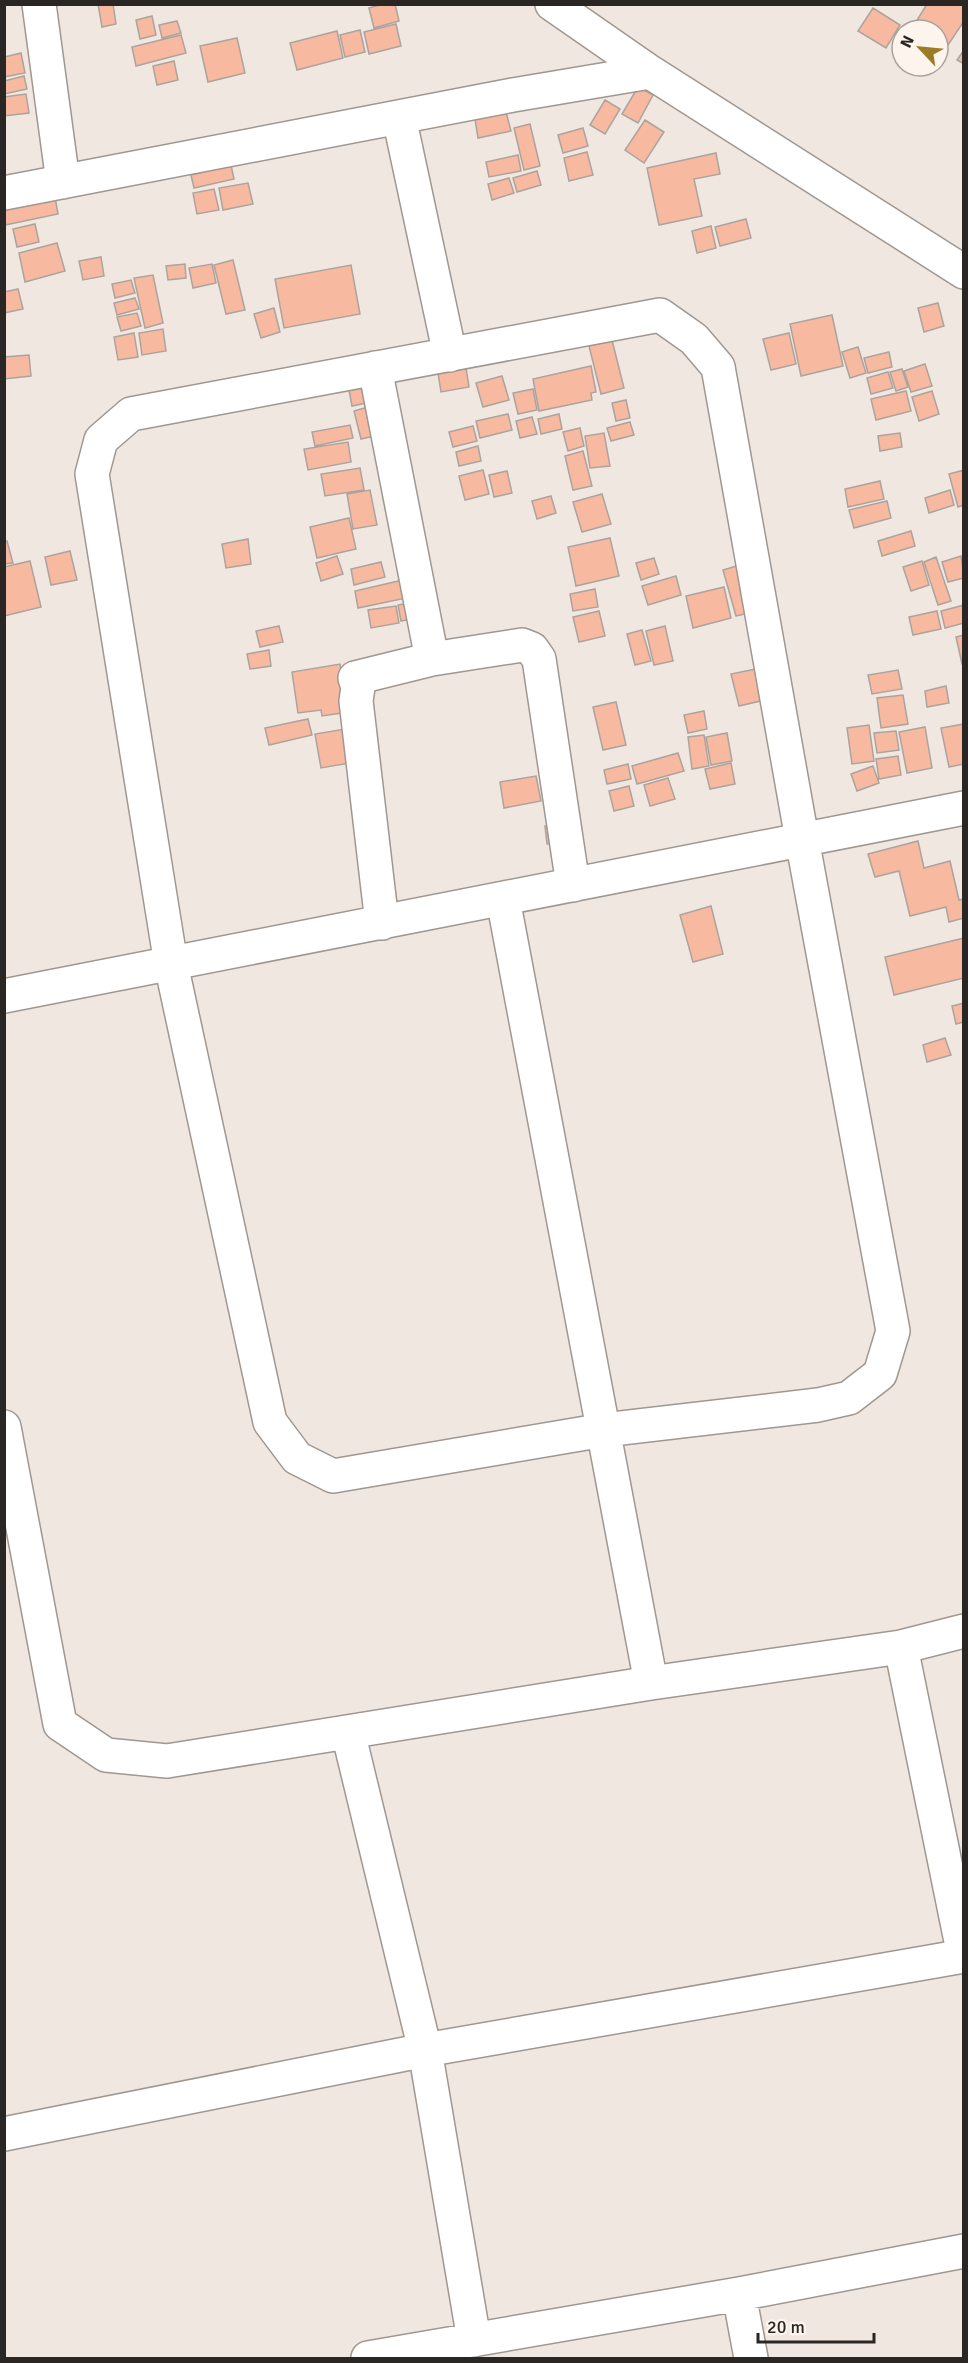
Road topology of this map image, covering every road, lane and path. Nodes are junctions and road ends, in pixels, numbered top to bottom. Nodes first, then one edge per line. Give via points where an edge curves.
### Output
1 (39, 4) edge
2 (552, 4) edge
3 (650, 72) junction
4 (399, 117) junction
5 (63, 182) junction
6 (4, 193) edge
7 (962, 275) edge
8 (450, 355) junction
9 (375, 368) junction
10 (432, 659) junction
11 (963, 808) edge
12 (802, 839) junction
13 (573, 885) junction
14 (502, 899) junction
15 (382, 923) junction
16 (171, 964) junction
17 (4, 996) edge
18 (4, 1427) edge
19 (604, 1430) junction
20 (963, 1631) edge
21 (901, 1647) junction
22 (651, 1683) junction
23 (348, 1732) junction
24 (963, 1956) edge
25 (425, 2050) junction
26 (4, 2134) edge
27 (963, 2252) edge
28 (739, 2294) junction
29 (474, 2340) junction
30 (368, 2358) edge
31 (751, 2358) edge

1 - 5 street
2 - 3 street
3 - 4 street
3 - 7 street
4 - 5 street
4 - 8 street
5 - 6 street
8 - 9 street
8 - 12 street via 660,315 694,339 718,367
9 - 10 street
9 - 16 street via 131,414 101,440 93,474
10 - 13 street via 522,645 539,658
10 - 15 street via 355,678
11 - 12 street
12 - 13 street
12 - 19 street via 893,1331 880,1374 849,1398 818,1406
13 - 14 street
14 - 15 street
14 - 19 street
15 - 16 street
16 - 17 street
16 - 19 street via 270,1422 297,1458 333,1476
18 - 23 street via 60,1724 106,1755 166,1761
19 - 22 street
20 - 21 street
21 - 22 street
21 - 24 street
22 - 23 street
23 - 25 street
24 - 25 street
25 - 26 street
25 - 29 street
27 - 28 street
28 - 29 street
28 - 31 street
29 - 30 street

